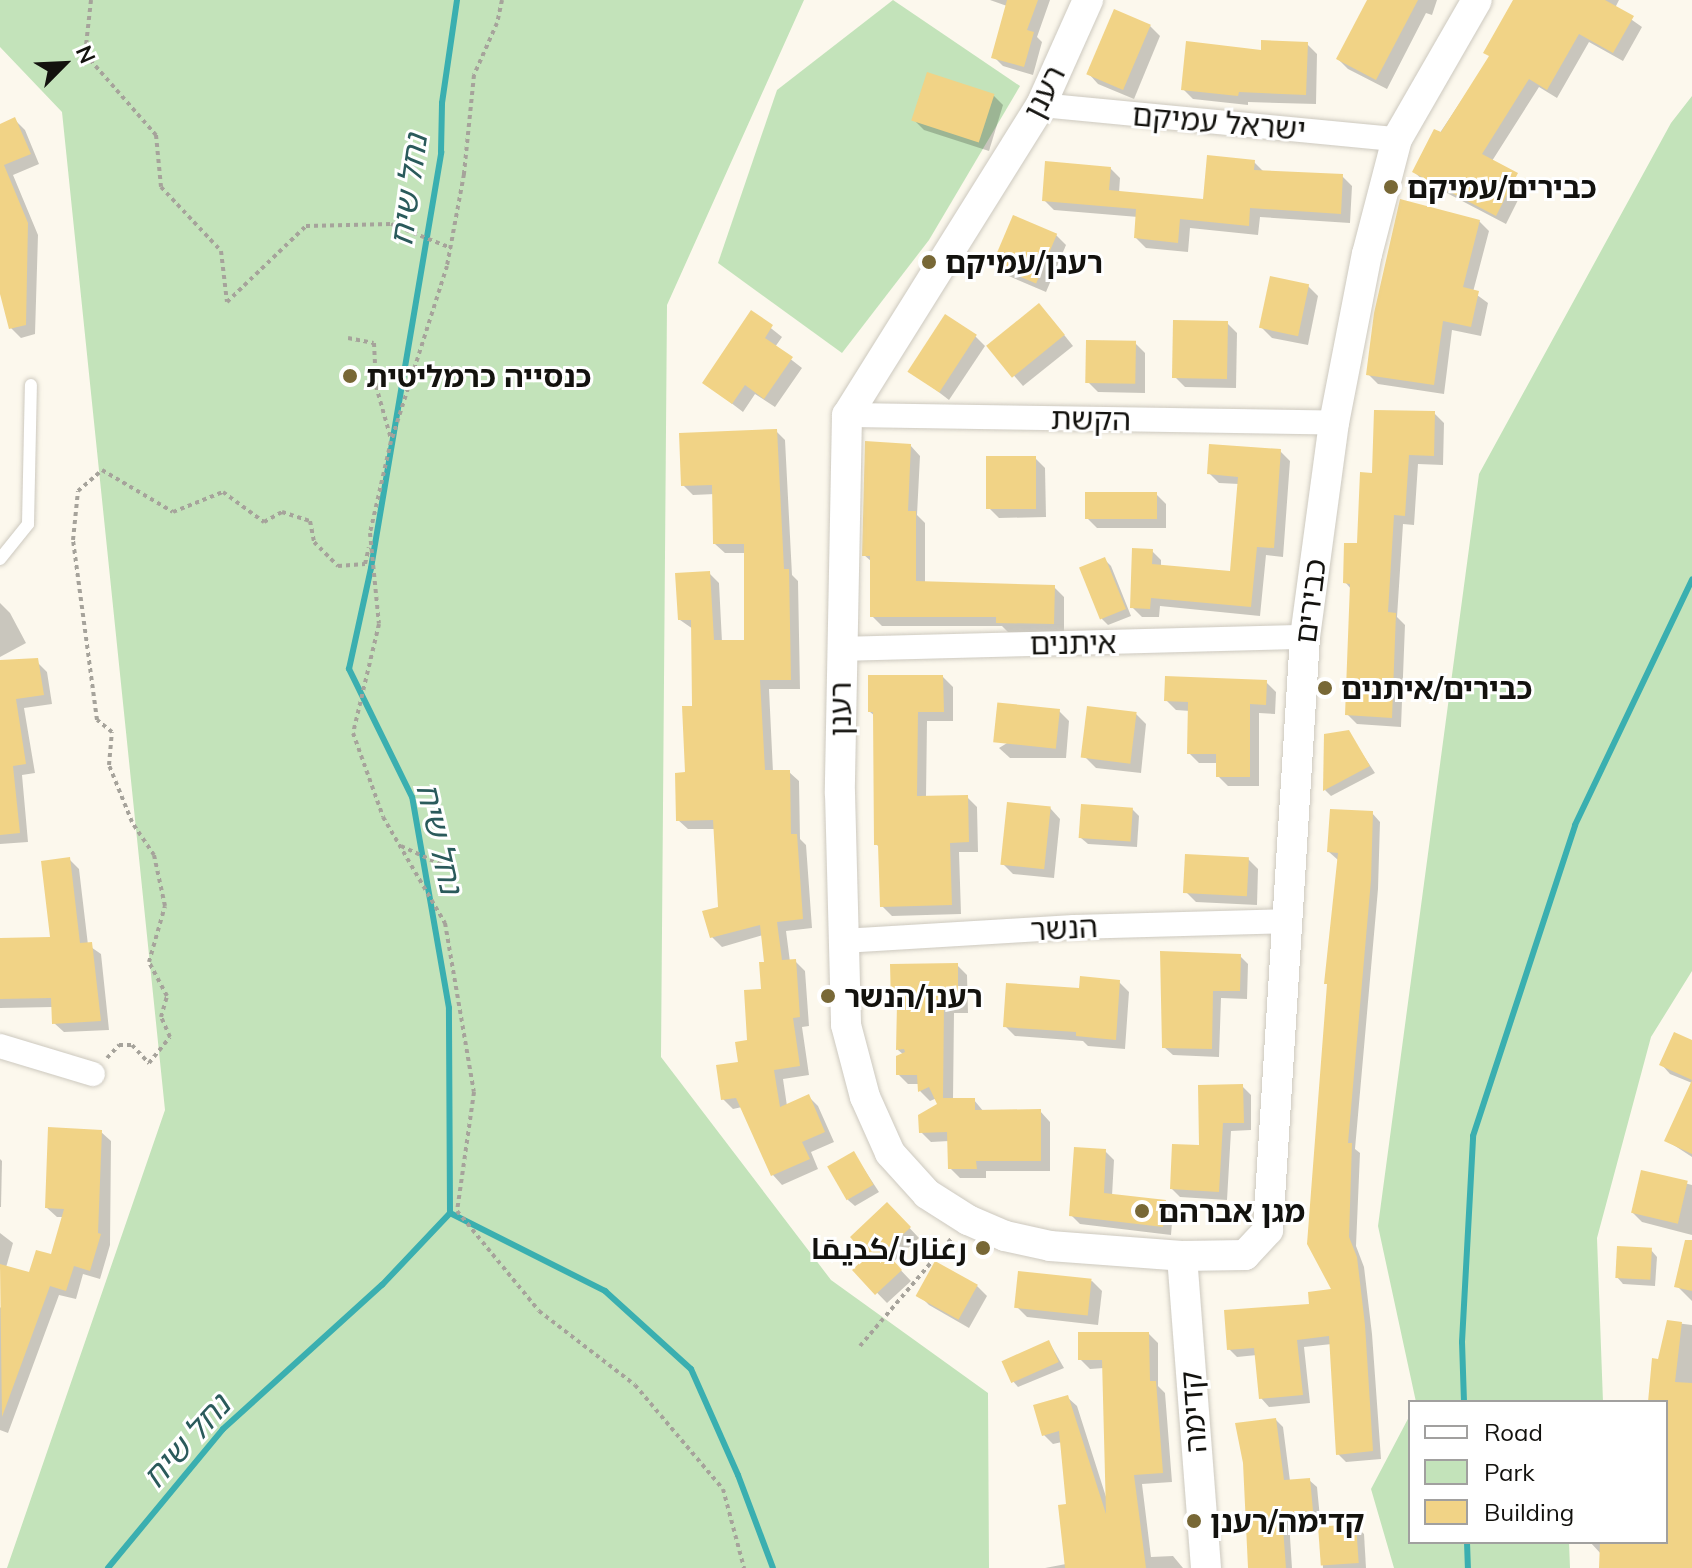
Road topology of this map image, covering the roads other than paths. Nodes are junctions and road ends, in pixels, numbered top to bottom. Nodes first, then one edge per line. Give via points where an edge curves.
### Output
1 (1088, 0) edge
2 (1477, 0) edge
3 (1041, 105) junction
4 (1397, 139) junction
5 (31, 385) dead end
6 (847, 415) junction
7 (1334, 423) junction
8 (0, 559) edge
9 (1305, 637) junction
10 (841, 649) junction
11 (1284, 921) junction
12 (843, 941) junction
13 (0, 1046) edge
14 (99, 1070) road end
15 (1182, 1256) junction
16 (1206, 1568) edge

1 - 3 street, רענן
2 - 4 street, כבירים
3 - 4 street, ישראל עמיקם
3 - 6 street, רענן
4 - 7 street, כבירים via 1367,254
5 - 8 lane via 28,524
6 - 7 street, הקשת
6 - 10 street, רענן
7 - 9 street, כבירים
9 - 10 street, איתנים
9 - 11 street, כבירים
10 - 12 street, רענן
11 - 12 street, הנשר
11 - 15 street, כבירים via 1268,1230 1245,1255
12 - 15 street, רענן via 846,1025 865,1097 890,1153 927,1194 1005,1236 1050,1246
13 - 14 street
15 - 16 street, קדימה

